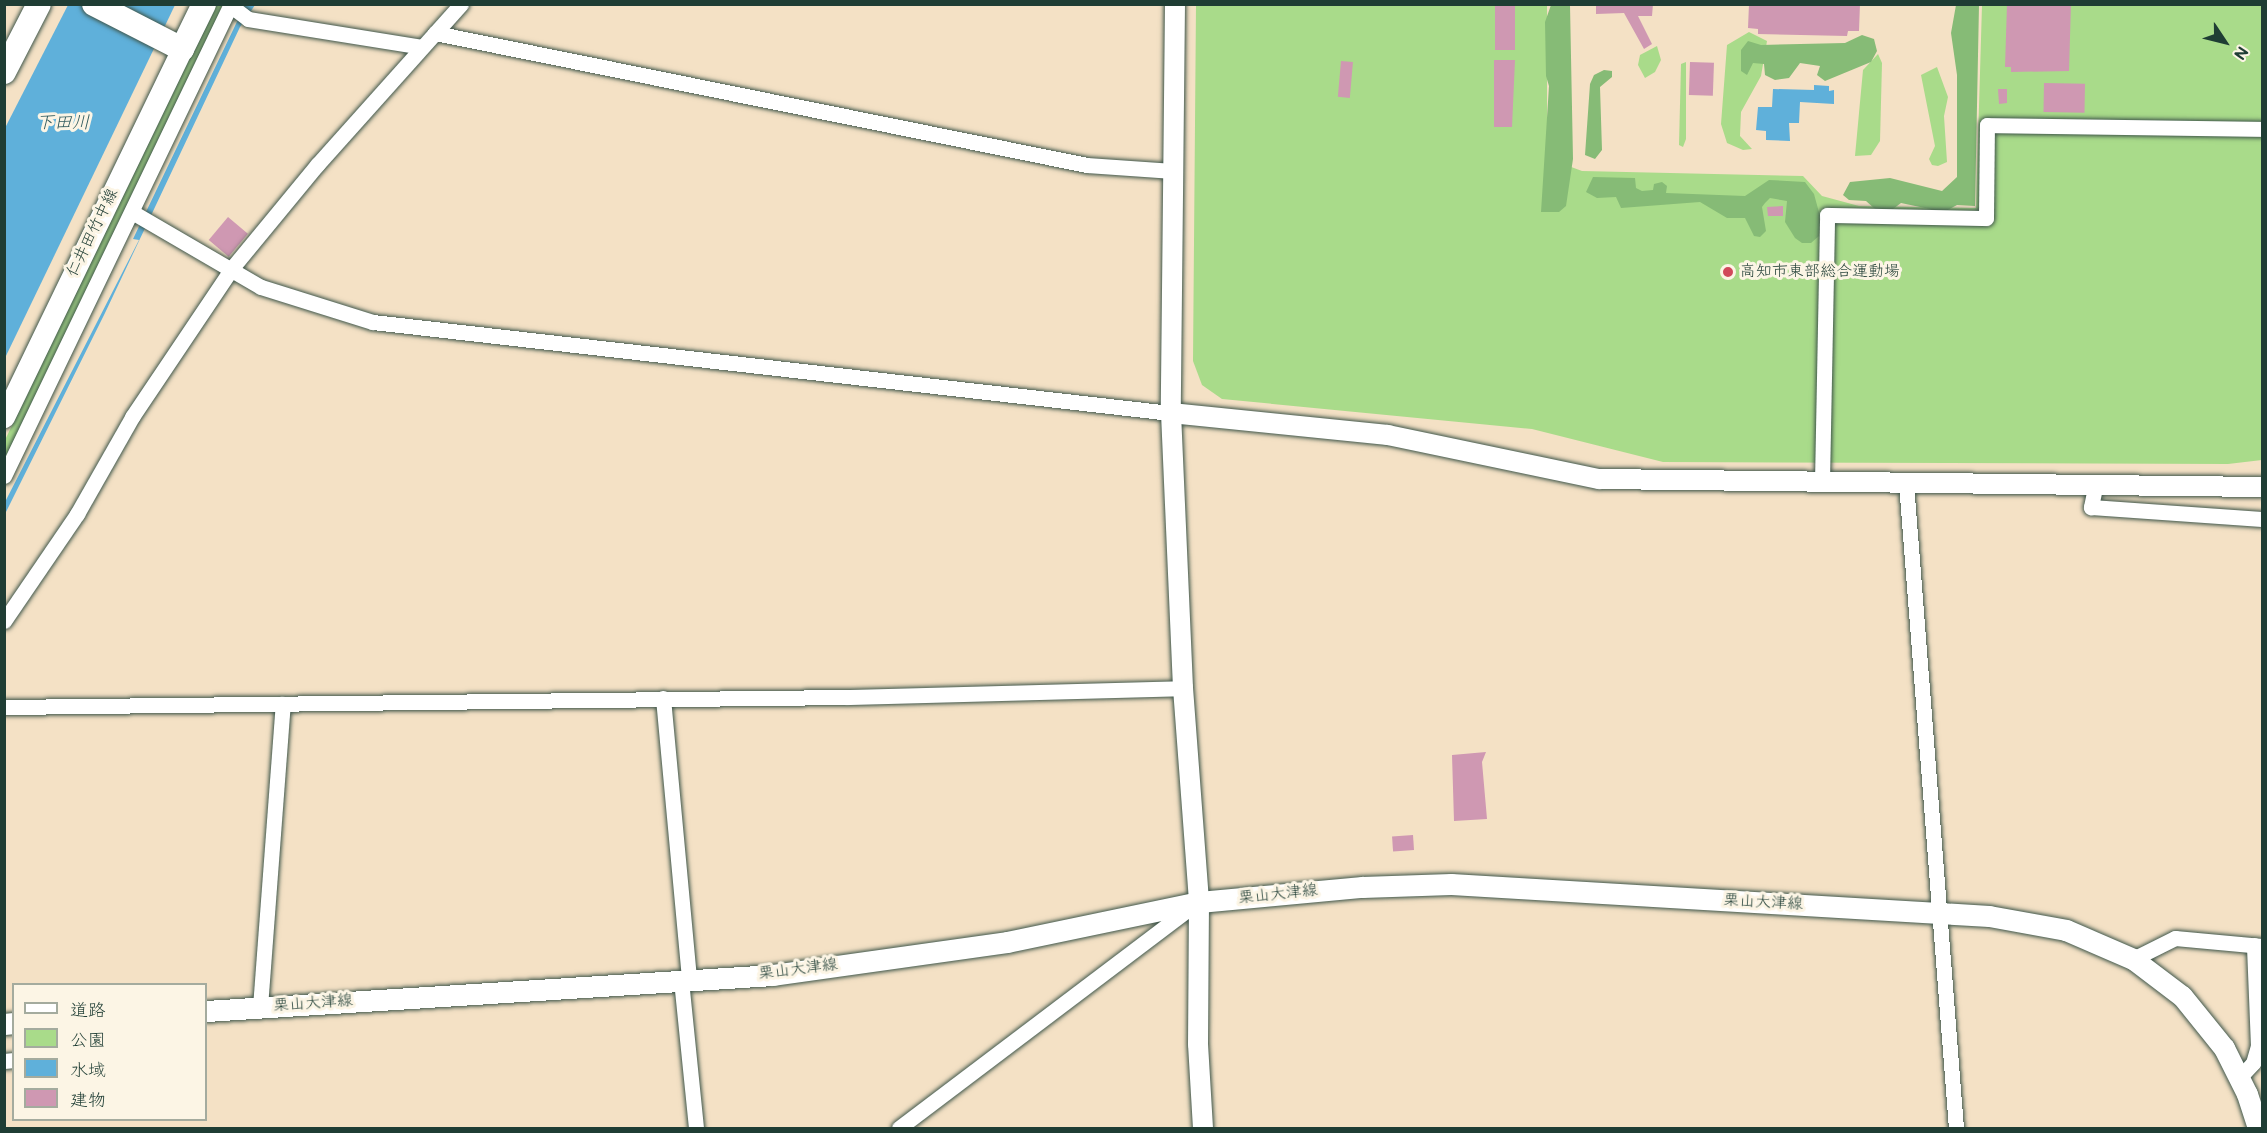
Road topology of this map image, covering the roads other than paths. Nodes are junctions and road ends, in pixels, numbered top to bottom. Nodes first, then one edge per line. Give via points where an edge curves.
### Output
1 (39, 4) edge
2 (94, 4) edge
3 (204, 4) edge
4 (461, 4) edge
5 (1174, 4) edge
6 (231, 5) edge
7 (435, 33) junction
8 (177, 47) junction
9 (422, 47) junction
10 (4, 72) edge
11 (2262, 129) edge
12 (1173, 171) junction
13 (132, 212) junction
14 (232, 268) junction
15 (1171, 413) junction
16 (4, 417) edge
17 (4, 476) edge
18 (1822, 482) junction
19 (1906, 483) junction
20 (2096, 483) junction
21 (2262, 487) edge
22 (2262, 519) edge
23 (4, 621) edge
24 (1183, 688) junction
25 (663, 698) junction
26 (283, 704) junction
27 (4, 707) edge
28 (1199, 902) junction
29 (1940, 914) junction
30 (2258, 945) edge
31 (2133, 959) junction
32 (685, 980) junction
33 (260, 1007) junction
34 (207, 1011) edge
35 (2239, 1078) junction
36 (696, 1128) edge
37 (899, 1128) edge
38 (1203, 1128) edge
39 (1956, 1128) edge
40 (2258, 1128) edge

1 - 10 main road
2 - 8 main road
3 - 8 main road
4 - 7 street
5 - 12 street
6 - 9 street via 248,19
6 - 13 street
7 - 9 street
7 - 12 street via 1087,165
8 - 16 main road, 仁井田竹中線
9 - 14 street
11 - 18 street via 1988,125 1986,218 1827,215
12 - 15 street
13 - 14 street
13 - 17 street
14 - 15 street via 261,287 373,322
14 - 23 street via 132,417 77,514
15 - 18 street via 1388,435 1599,479
15 - 24 street
18 - 19 street
19 - 20 street
19 - 29 street
20 - 21 street
20 - 22 street via 2091,507
24 - 25 street
24 - 28 street
25 - 26 street
25 - 32 street
26 - 27 street
26 - 33 street
28 - 29 main road, 栗山大津線 via 1362,887 1451,884
28 - 32 main road, 栗山大津線 via 1007,942 772,975
28 - 37 street
28 - 38 street via 1198,1044
29 - 31 main road, 栗山大津線 via 1989,916 2066,930
29 - 39 street
30 - 31 street via 2175,938
30 - 35 street via 2258,1046 2253,1063
31 - 35 main road, 栗山大津線 via 2182,996 2224,1048
32 - 33 main road, 栗山大津線
32 - 36 street
33 - 34 main road, 栗山大津線
35 - 40 main road, 栗山大津線

